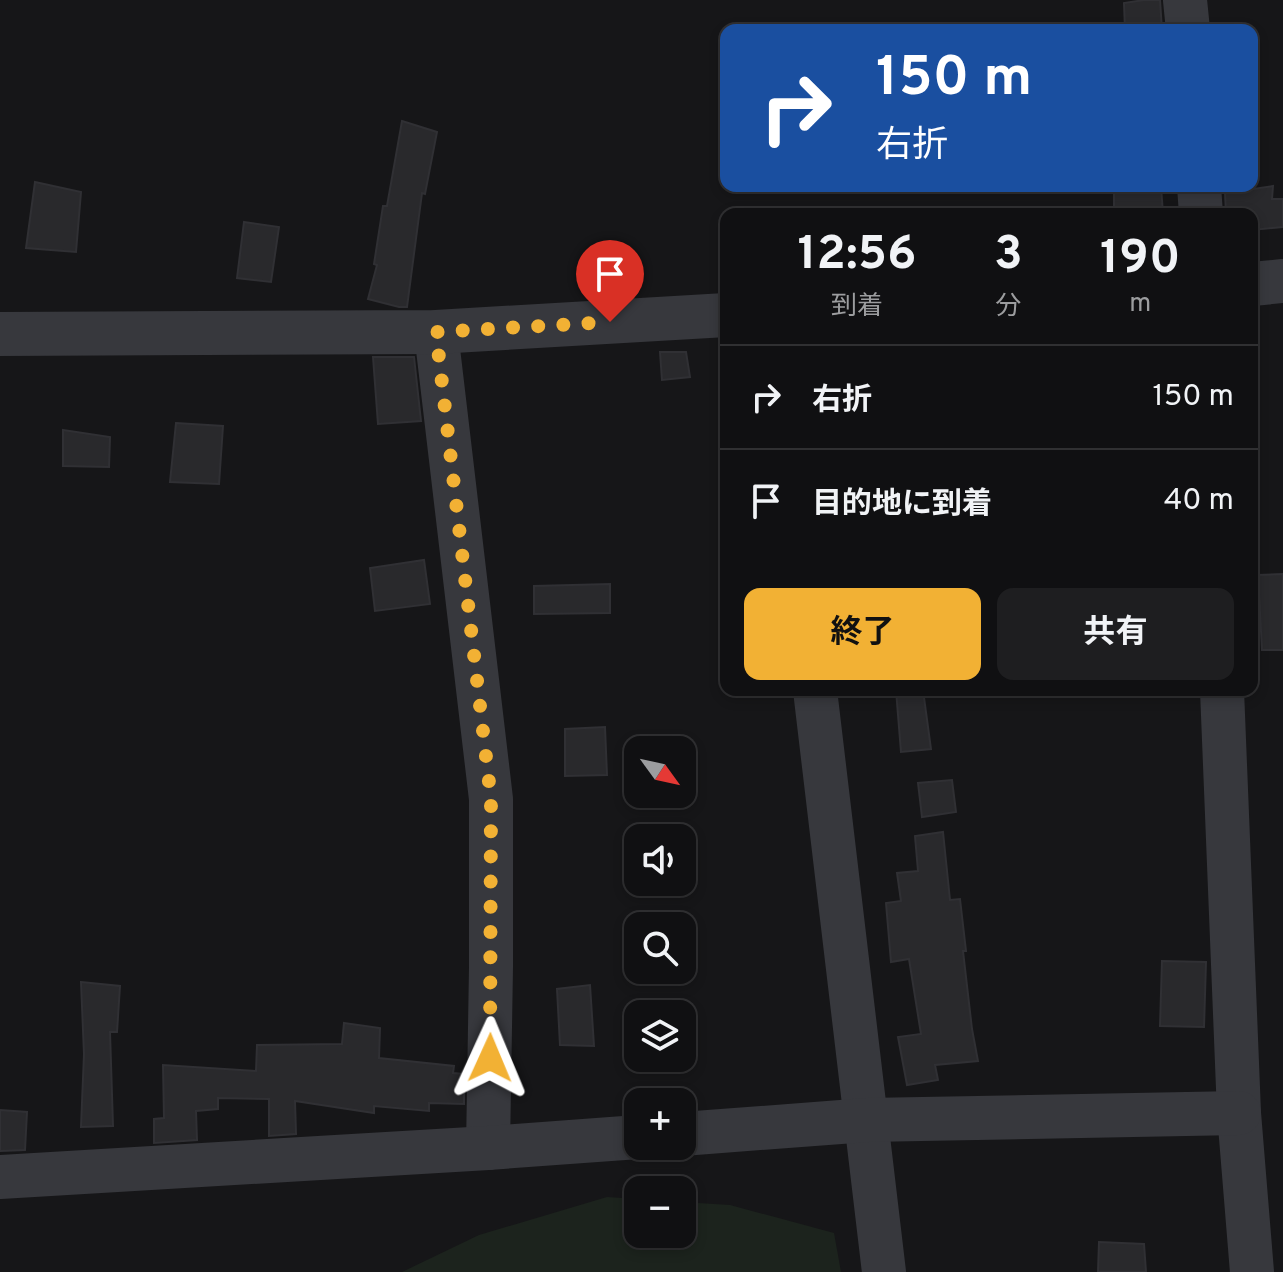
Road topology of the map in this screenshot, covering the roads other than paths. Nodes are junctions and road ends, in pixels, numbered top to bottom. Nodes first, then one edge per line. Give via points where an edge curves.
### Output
1 (1185, 0) edge
2 (1187, 24) edge
3 (1283, 281) edge
4 (1258, 283) edge
5 (720, 315) edge
6 (436, 332) junction
7 (0, 334) edge
8 (816, 696) edge
9 (1222, 696) edge
10 (1239, 1113) junction
11 (867, 1120) junction
12 (696, 1133) edge
13 (624, 1138) edge
14 (488, 1148) junction
15 (0, 1177) edge
16 (884, 1272) edge
17 (1252, 1272) edge

1 - 2 street
3 - 4 street
5 - 6 street
6 - 7 street
6 - 14 street via 491,799
8 - 11 street
9 - 10 street
10 - 11 street
10 - 17 street
11 - 12 street
11 - 16 street
13 - 14 street
14 - 15 street

